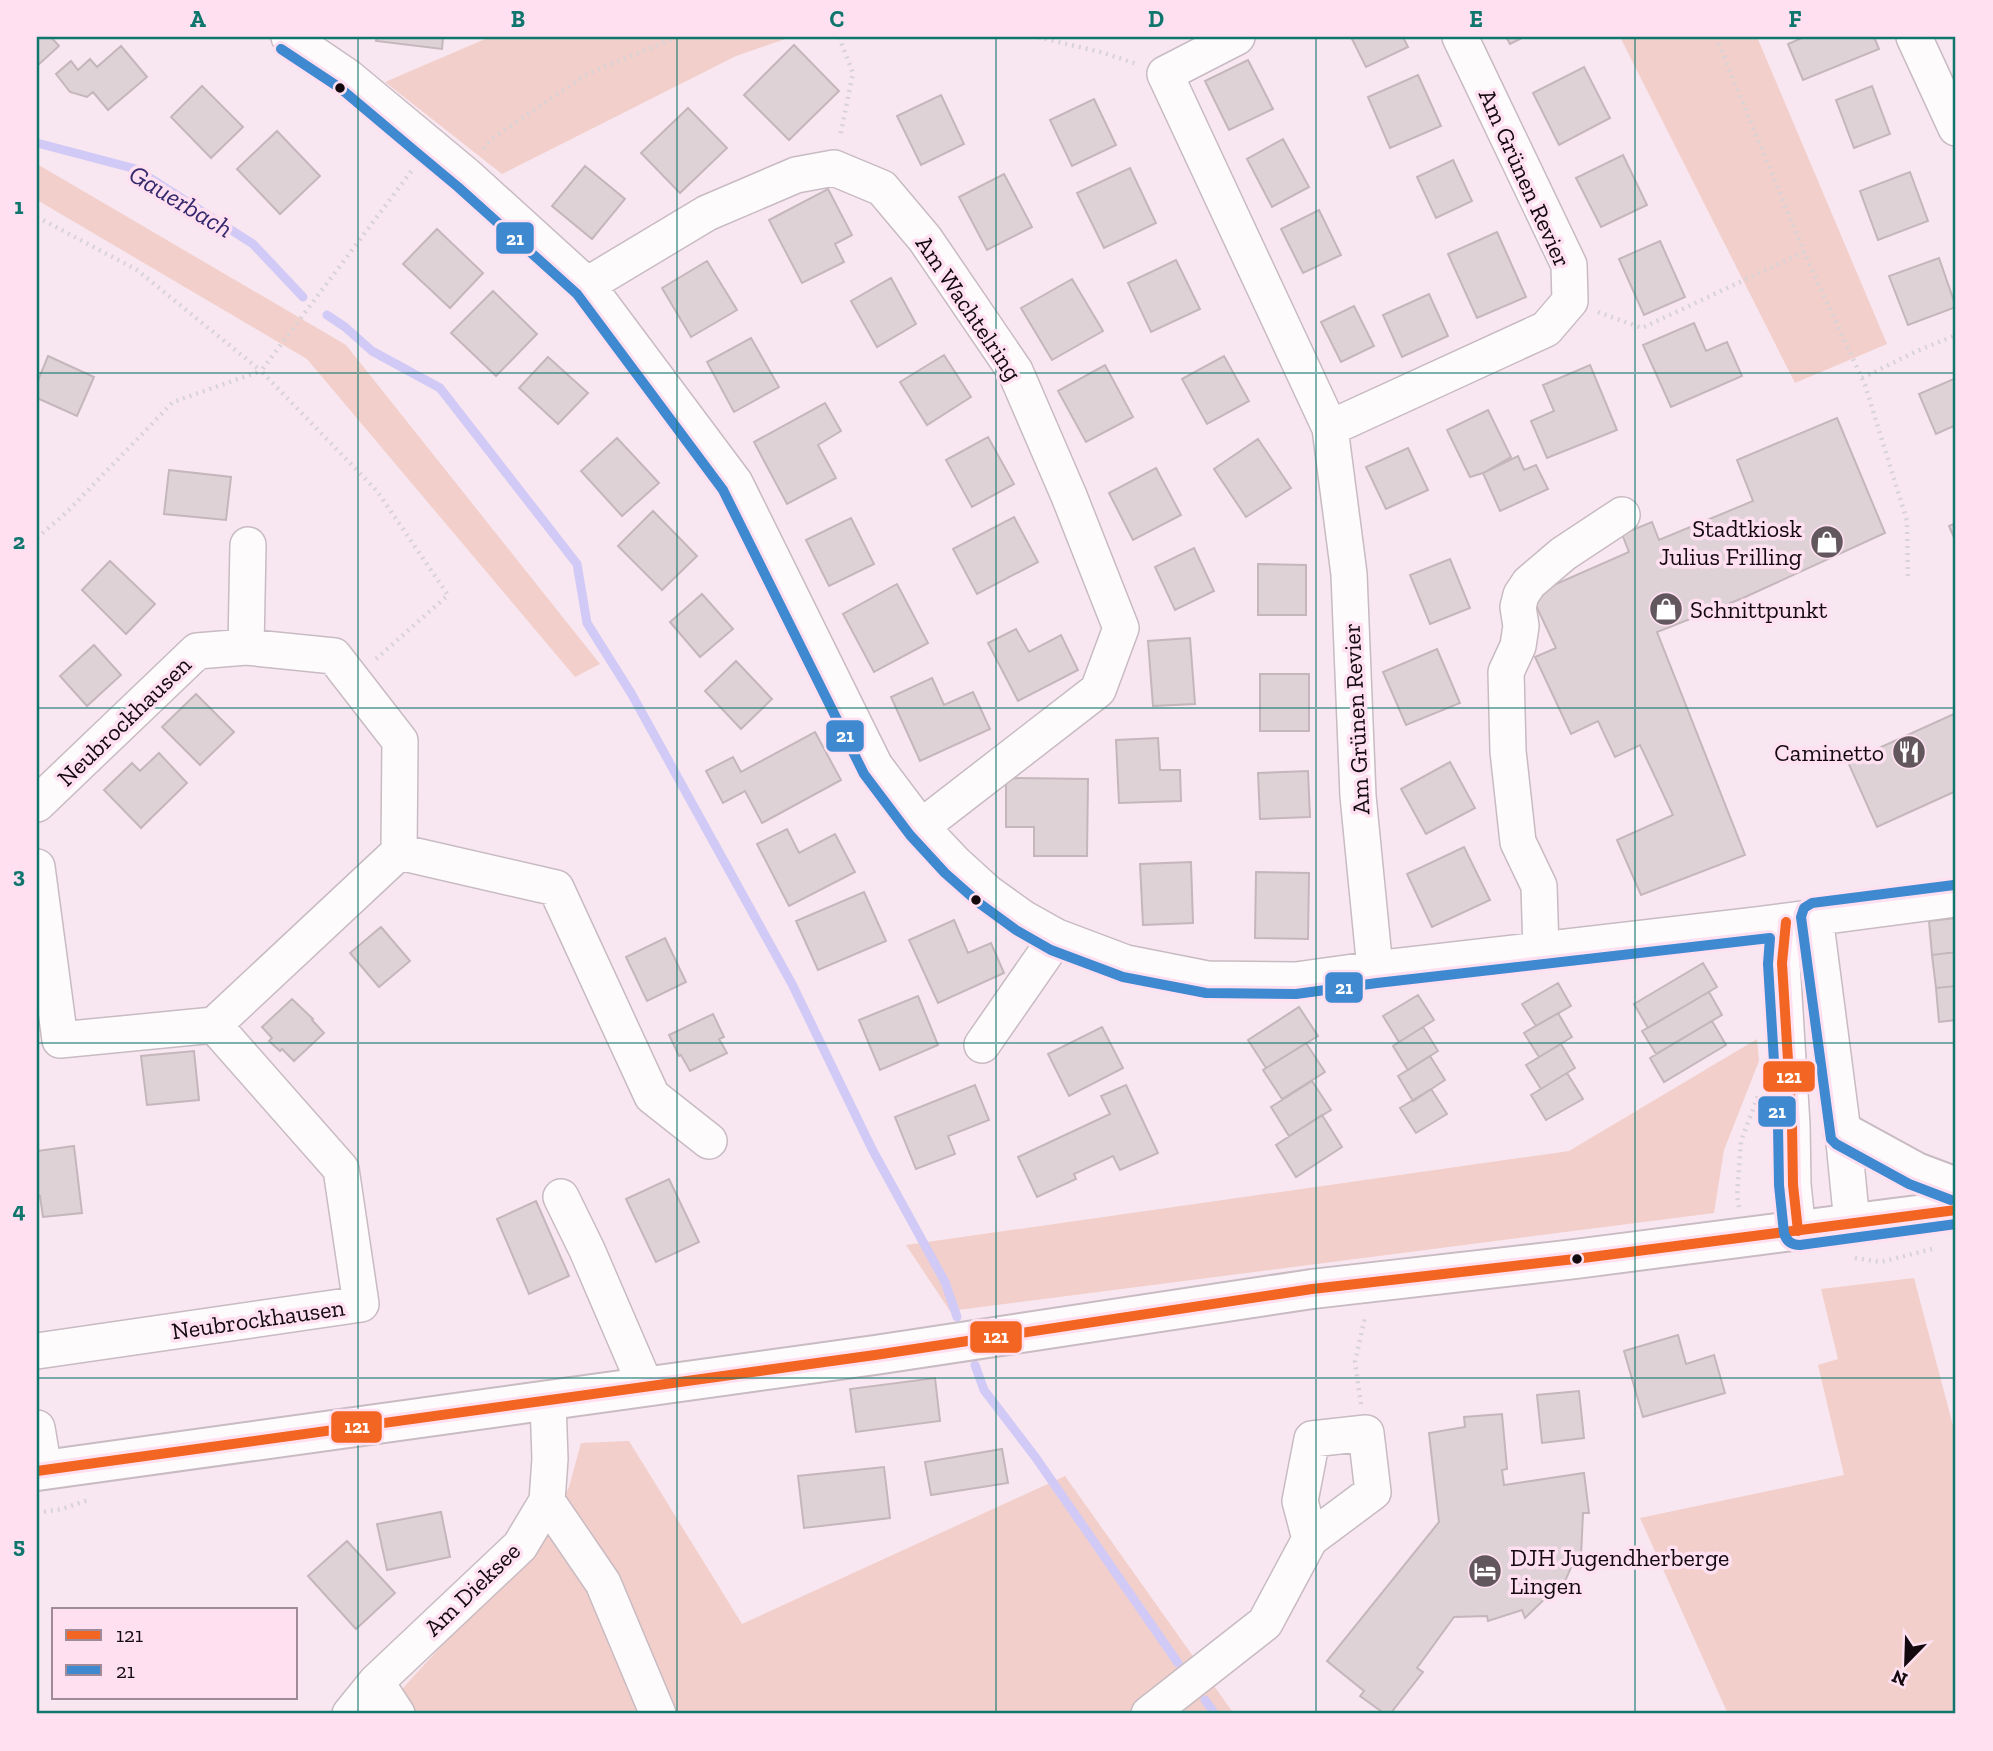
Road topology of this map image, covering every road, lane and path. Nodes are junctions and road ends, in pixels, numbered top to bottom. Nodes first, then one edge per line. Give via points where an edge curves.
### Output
1 (289, 37) edge
2 (678, 37) edge
3 (839, 37) edge
4 (1038, 37) edge
5 (1237, 37) edge
6 (1460, 37) edge
7 (1716, 37) edge
8 (1914, 37) edge
9 (1165, 74) junction
10 (1956, 128) edge
11 (431, 146) junction
12 (834, 168) junction
13 (467, 176) junction
14 (37, 217) edge
15 (1804, 252) junction
16 (586, 285) junction
17 (1570, 301) junction
18 (1956, 335) edge
19 (261, 371) junction
20 (1862, 378) junction
21 (1330, 428) junction
22 (1622, 515) dead end
23 (37, 538) edge
24 (248, 545) dead end
25 (1908, 581) dead end
26 (246, 647) junction
27 (352, 680) junction
28 (37, 804) edge
29 (921, 827) junction
30 (399, 852) junction
31 (37, 867) edge
32 (1956, 899) edge
33 (1801, 919) junction
34 (1057, 937) junction
35 (1541, 950) junction
36 (1376, 969) junction
37 (45, 991) edge
38 (214, 1025) junction
39 (48, 1042) edge
40 (982, 1045) dead end
41 (1759, 1094) dead end
42 (1843, 1132) junction
43 (709, 1141) dead end
44 (1956, 1187) edge
45 (561, 1197) dead end
46 (1956, 1210) edge
47 (1852, 1223) junction
48 (1798, 1231) junction
49 (1744, 1238) junction
50 (1365, 1315) dead end
51 (37, 1351) edge
52 (646, 1387) junction
53 (548, 1401) junction
54 (37, 1428) edge
55 (1366, 1433) junction
56 (41, 1470) edge
57 (547, 1501) junction
58 (1310, 1539) junction
59 (376, 1682) junction
60 (350, 1714) edge
61 (397, 1714) edge
62 (658, 1714) edge
63 (1149, 1714) edge

1 - 11 street via 348,77
2 - 13 path via 589,73 491,139
3 - 12 path via 853,73
4 - 9 path
5 - 9 street
6 - 17 street, Am Grünen Revier via 1569,265
7 - 15 path
8 - 10 street
9 - 21 street, Am Grünen Revier
11 - 13 street
11 - 19 path
12 - 16 street via 796,175 707,213
12 - 29 street, Am Wachtelring via 882,188 925,239 1015,371 1121,628 1098,690
13 - 16 street
14 - 19 path via 138,270
15 - 17 path via 1642,328
15 - 20 path
16 - 29 street via 735,483 875,766
17 - 21 street, Am Grünen Revier via 1546,329
18 - 20 path
19 - 23 path via 173,402
19 - 27 path via 377,491 448,595
20 - 25 path via 1907,521
21 - 36 street, Am Grünen Revier via 1349,575 1358,796
22 - 35 street via 1529,583 1518,607 1521,626 1506,672 1507,751 1518,842 1539,886
24 - 26 street
26 - 27 street, Neubrockhausen via 334,656
26 - 28 street, Neubrockhausen via 197,651
27 - 30 street, Neubrockhausen via 400,741
29 - 34 street via 988,893
30 - 38 street
30 - 43 street via 556,888 652,1096
31 - 37 street
32 - 33 street
33 - 35 street
33 - 42 street
33 - 48 street via 1782,963
34 - 36 street via 1126,963 1207,979 1296,980
34 - 40 street
35 - 36 street
37 - 39 street
38 - 39 street
38 - 51 street, Neubrockhausen via 341,1170 361,1304
41 - 49 path via 1741,1141 1737,1196
42 - 44 main road via 1916,1172
42 - 47 street
45 - 52 street
46 - 47 main road
47 - 48 main road
48 - 49 main road
49 - 52 main road via 1312,1289
50 - 55 path via 1355,1363
52 - 53 main road
53 - 56 main road
53 - 57 street, Am Dieksee
54 - 56 street
55 - 58 street via 1373,1492
55 - 58 street via 1312,1439 1300,1502
57 - 59 street, Am Dieksee via 520,1546
57 - 62 street via 603,1583
58 - 63 street via 1265,1623
59 - 60 street, Am Dieksee
59 - 61 street

